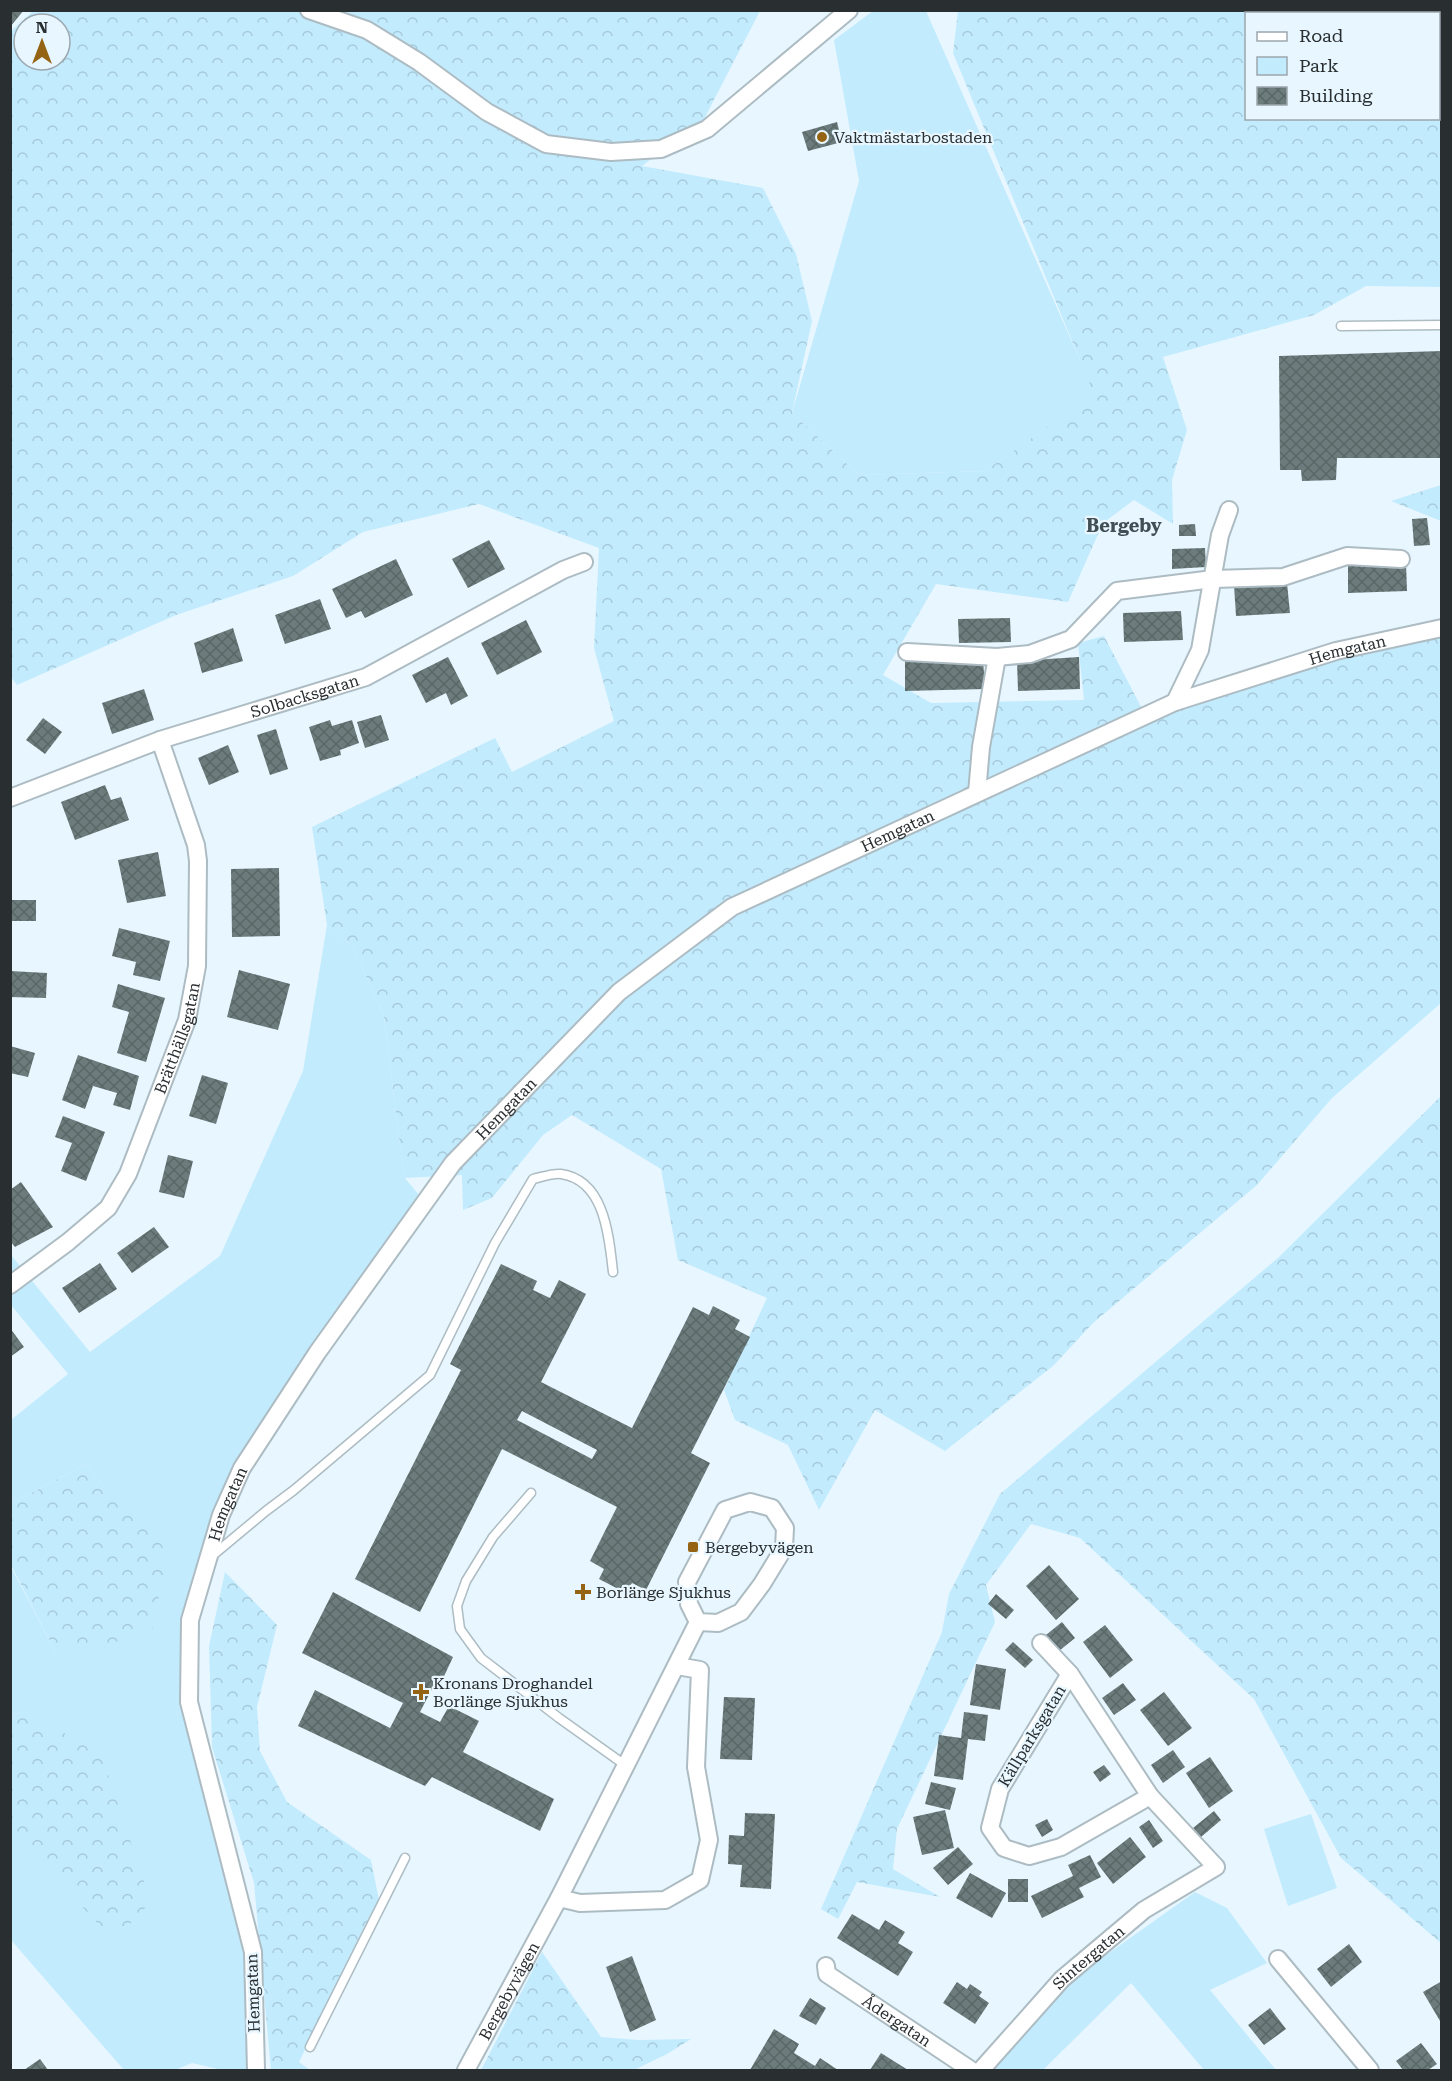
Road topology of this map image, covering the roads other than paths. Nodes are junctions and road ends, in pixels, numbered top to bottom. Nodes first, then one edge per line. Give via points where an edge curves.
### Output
1 (309, 10) edge
2 (849, 10) edge
3 (1442, 325) edge
4 (1341, 326) dead end
5 (1229, 510) dead end
6 (1401, 558) dead end
7 (584, 562) dead end
8 (1213, 579) junction
9 (1442, 628) edge
10 (907, 652) dead end
11 (997, 657) junction
12 (1175, 702) junction
13 (160, 740) junction
14 (977, 793) junction
15 (10, 798) edge
16 (613, 1272) dead end
17 (10, 1285) edge
18 (531, 1493) dead end
19 (207, 1560) junction
20 (698, 1622) junction
21 (1041, 1643) dead end
22 (677, 1666) junction
23 (1070, 1674) junction
24 (625, 1765) junction
25 (1150, 1796) junction
26 (405, 1858) dead end
27 (1215, 1867) joint
28 (559, 1898) junction
29 (1278, 1959) dead end
30 (826, 1966) dead end
31 (310, 2047) dead end
32 (256, 2070) edge
33 (466, 2070) edge
34 (971, 2070) edge
35 (981, 2070) edge
36 (1370, 2070) edge

1 - 2 street via 367,30 487,112 546,144 611,152 661,149 707,129
3 - 4 lane
5 - 8 street via 1220,535
6 - 8 street via 1347,556 1283,577
7 - 13 street, Solbacksgatan via 562,570 366,676
8 - 11 street via 1117,591 1071,639 1030,654
8 - 12 street via 1200,650
9 - 12 street, Hemgatan via 1336,651
10 - 11 street
11 - 14 street
12 - 14 street, Hemgatan
13 - 15 street, Solbacksgatan
13 - 17 street, Brätthällsgatan via 198,861 197,966 187,1020 128,1174 108,1208
14 - 19 street, Hemgatan via 732,907 619,992 453,1163 242,1468
16 - 19 lane via 609,1235 588,1188 581,1180 559,1173 533,1179 495,1243 430,1375
18 - 24 lane via 493,1537 466,1581 456,1606 460,1629 481,1658
19 - 32 street, Hemgatan via 190,1620 189,1702 253,1952
20 - 20 street via 718,1623 741,1612 762,1584 784,1548 784,1528 772,1508 750,1502 725,1510 687,1582 688,1604
20 - 22 street, Bergebyvägen
21 - 23 street, Källparksgatan
22 - 24 street, Bergebyvägen
22 - 28 street via 700,1670 696,1767 709,1840 700,1880 665,1900 580,1903
23 - 25 street, Källparksgatan
23 - 25 street, Källparksgatan via 1000,1789 990,1828 1004,1848 1029,1856 1060,1847
24 - 28 street, Bergebyvägen
25 - 27 street, Källparksgatan
26 - 31 lane
27 - 35 street, Sintergatan via 1144,1910 1062,1979
28 - 33 street, Bergebyvägen
29 - 36 street
30 - 34 street, Ådergatan via 827,1974

